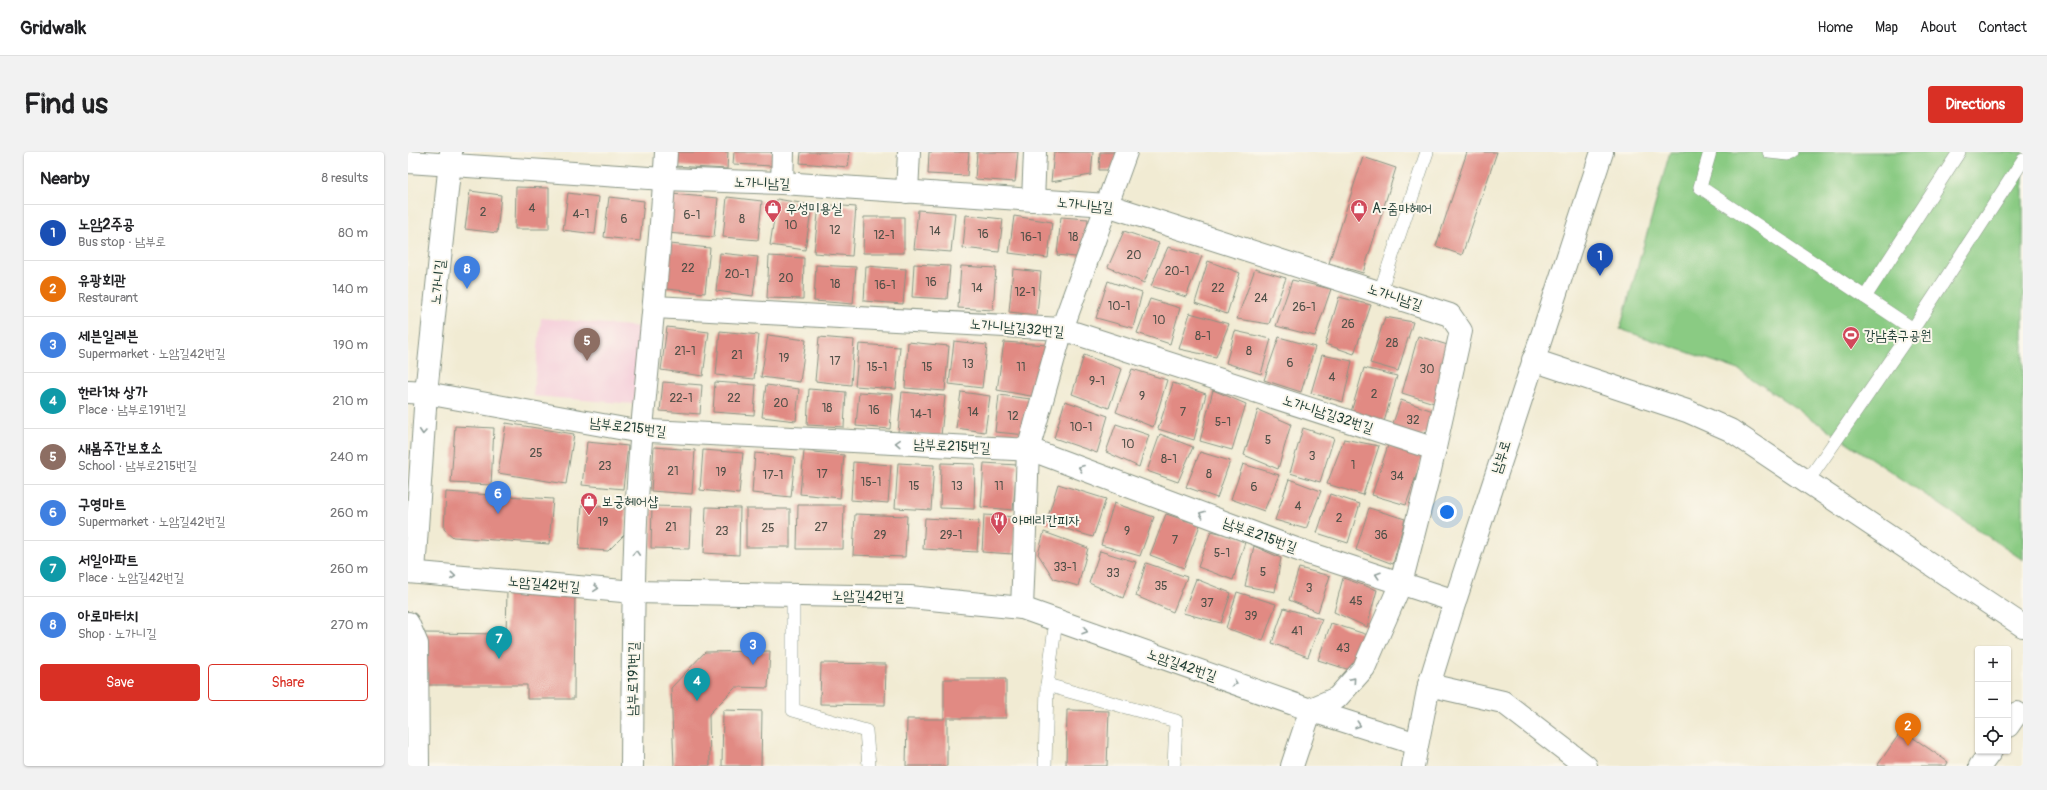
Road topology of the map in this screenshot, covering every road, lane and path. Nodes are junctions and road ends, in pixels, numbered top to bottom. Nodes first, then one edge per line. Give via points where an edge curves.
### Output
1 (666, 152) edge
2 (783, 152) edge
3 (909, 152) edge
4 (1035, 152) edge
5 (1126, 152) edge
6 (1427, 152) edge
7 (1602, 152) edge
8 (1710, 152) edge
9 (1769, 152) edge
10 (1794, 152) edge
11 (1959, 152) edge
12 (450, 159) edge
13 (2023, 160) edge
14 (408, 162) edge
15 (664, 179) junction
16 (782, 183) junction
17 (907, 192) junction
18 (1033, 200) junction
19 (1107, 205) junction
20 (1380, 292) junction
21 (1865, 297) junction
22 (654, 306) junction
23 (1062, 329) junction
24 (1913, 329) junction
25 (1533, 360) junction
26 (417, 393) edge
27 (642, 430) junction
28 (1434, 449) junction
29 (1028, 450) junction
30 (1808, 482) junction
31 (411, 572) edge
32 (1401, 583) junction
33 (634, 592) junction
34 (793, 595) junction
35 (1455, 601) junction
36 (1022, 608) junction
37 (1056, 621) junction
38 (408, 623) edge
39 (2023, 626) edge
40 (1047, 685) junction
41 (1429, 685) junction
42 (1311, 709) junction
43 (1417, 744) junction
44 (1988, 754) edge
45 (418, 766) edge
46 (632, 766) edge
47 (869, 766) edge
48 (1045, 766) edge
49 (1174, 766) edge
50 (1292, 766) edge
51 (1413, 766) edge
52 (1586, 766) edge
53 (1980, 766) edge

1 - 15 street, 남부로191번길
2 - 16 street
3 - 17 street
4 - 18 street
5 - 19 street
6 - 20 lane
7 - 25 street, 남부로
8 - 21 lane via 1700,187
9 - 10 lane
11 - 21 lane
12 - 14 street, 노가니남길
12 - 15 street, 노가니남길
12 - 26 street, 노가니길
13 - 24 lane
15 - 16 street, 노가니남길
15 - 22 street, 남부로191번길
16 - 17 street, 노가니남길
17 - 18 street, 노가니남길
18 - 19 street, 노가니남길
19 - 20 street, 노가니남길
19 - 23 street
20 - 28 street, 노가니남길 via 1450,315 1461,331
21 - 24 lane
22 - 23 street, 노가니남길32번길
22 - 27 street, 남부로191번길
23 - 28 street, 노가니남길32번길
23 - 29 street
24 - 30 lane
25 - 30 street via 1687,412 1730,430
25 - 35 street, 남부로
26 - 27 street, 남부로215번길
26 -> 31 street, 노가니길
29 -> 27 street, 남부로215번길
33 -> 27 street, 남부로191번길
28 - 32 street, 노가니남길
32 -> 29 street, 남부로215번길 via 1296,549
29 - 36 street
30 - 39 street
31 -> 33 street, 노암길42번길
32 - 35 street, 남부로215번길
42 -> 32 street via 1337,698 1364,668
33 - 34 street, 노암길42번길
33 - 46 street, 남부로191번길
34 - 36 street, 노암길42번길 via 910,597
34 - 47 lane via 793,710 866,731
35 - 41 street, 남부로
36 - 37 street, 노암길42번길
37 - 40 lane
37 -> 42 street, 노암길42번길
38 - 45 street via 417,644
40 - 48 lane
40 - 49 lane via 1176,721
41 - 43 street, 남부로
41 - 52 street via 1502,702
42 -> 43 street, 노암길42번길
42 - 50 street
43 - 51 street, 남부로
44 - 53 street

